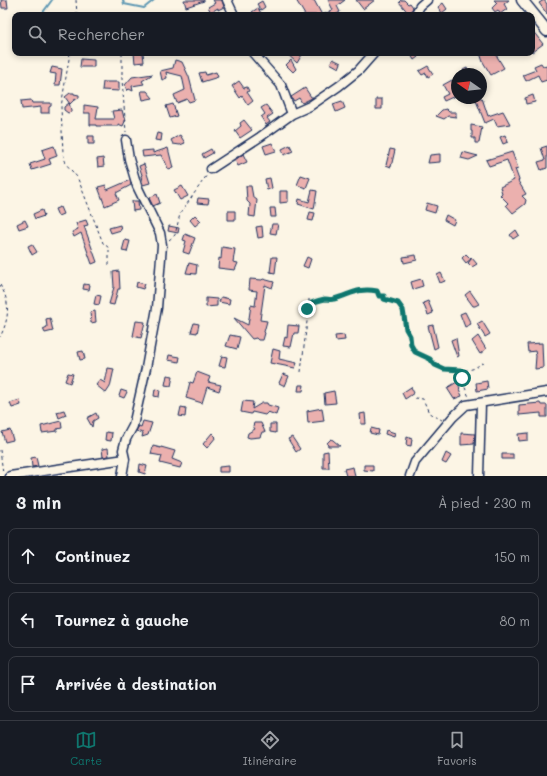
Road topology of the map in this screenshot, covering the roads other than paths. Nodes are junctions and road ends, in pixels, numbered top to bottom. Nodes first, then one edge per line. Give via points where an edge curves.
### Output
1 (227, 0) edge
2 (427, 0) edge
3 (522, 0) edge
4 (233, 12) edge
5 (417, 12) edge
6 (531, 12) edge
7 (535, 17) edge
8 (547, 32) edge
9 (256, 56) edge
10 (370, 56) edge
11 (292, 114) junction
12 (126, 140) road end
13 (211, 169) road end
14 (547, 392) edge
15 (481, 403) junction
16 (124, 459) junction
17 (10, 476) edge
18 (122, 476) edge
19 (410, 476) edge
20 (479, 476) edge

1 - 4 street
2 - 5 street
3 - 6 main road
7 - 8 main road
9 - 11 street via 280,85
10 - 11 street via 340,86 310,106
11 - 13 street
12 - 16 street via 137,186 160,233 162,245 157,308 133,426 122,450
14 - 15 street
15 - 19 street via 466,405 447,424 415,462
15 - 20 street
16 - 17 street
16 - 18 street

